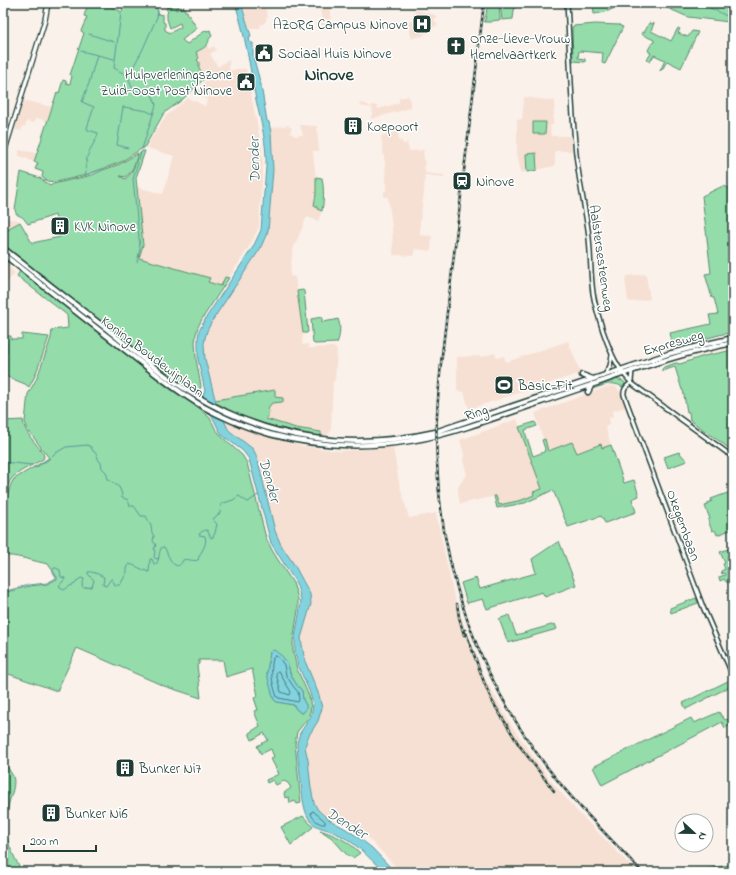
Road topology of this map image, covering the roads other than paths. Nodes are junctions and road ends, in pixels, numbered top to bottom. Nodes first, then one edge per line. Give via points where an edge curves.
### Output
1 (48, 3) edge
2 (567, 3) edge
3 (3, 156) edge
4 (3, 248) edge
5 (3, 254) edge
6 (733, 338) edge
7 (733, 343) edge
8 (612, 355) junction
9 (632, 370) junction
10 (621, 372) junction
11 (605, 375) junction
12 (593, 379) junction
13 (631, 383) junction
14 (579, 384) junction
15 (592, 384) junction
16 (588, 392) dead end
17 (427, 436) junction
18 (733, 457) edge
19 (733, 676) edge

1 - 3 main road
2 - 8 main road, Aalstersesteenweg via 576,153 588,230 595,302
4 - 17 highway, Koning Boudewijnlaan via 164,374 193,394 232,415 283,432 317,439 364,441
5 - 17 highway, Koning Boudewijnlaan via 155,374 209,410 232,420 275,436 334,446 400,443
6 - 10 highway, Expresweg via 675,352
7 - 9 highway, Expresweg
8 - 10 main road, Aalstersesteenweg
8 - 11 main road
9 - 10 highway, Expresweg
9 - 13 main road
10 - 11 highway, Ring
10 - 13 main road, Aalstersesteenweg
10 - 15 highway, Ring
11 - 12 highway, Ring
12 - 14 highway, Ring
12 - 14 highway via 580,376
13 - 18 main road, Aalstersesteenweg
13 - 19 main road, Okegembaan via 625,389 624,395 703,607
14 - 17 highway, Ring
15 - 16 highway
15 - 17 highway, Ring via 467,427

